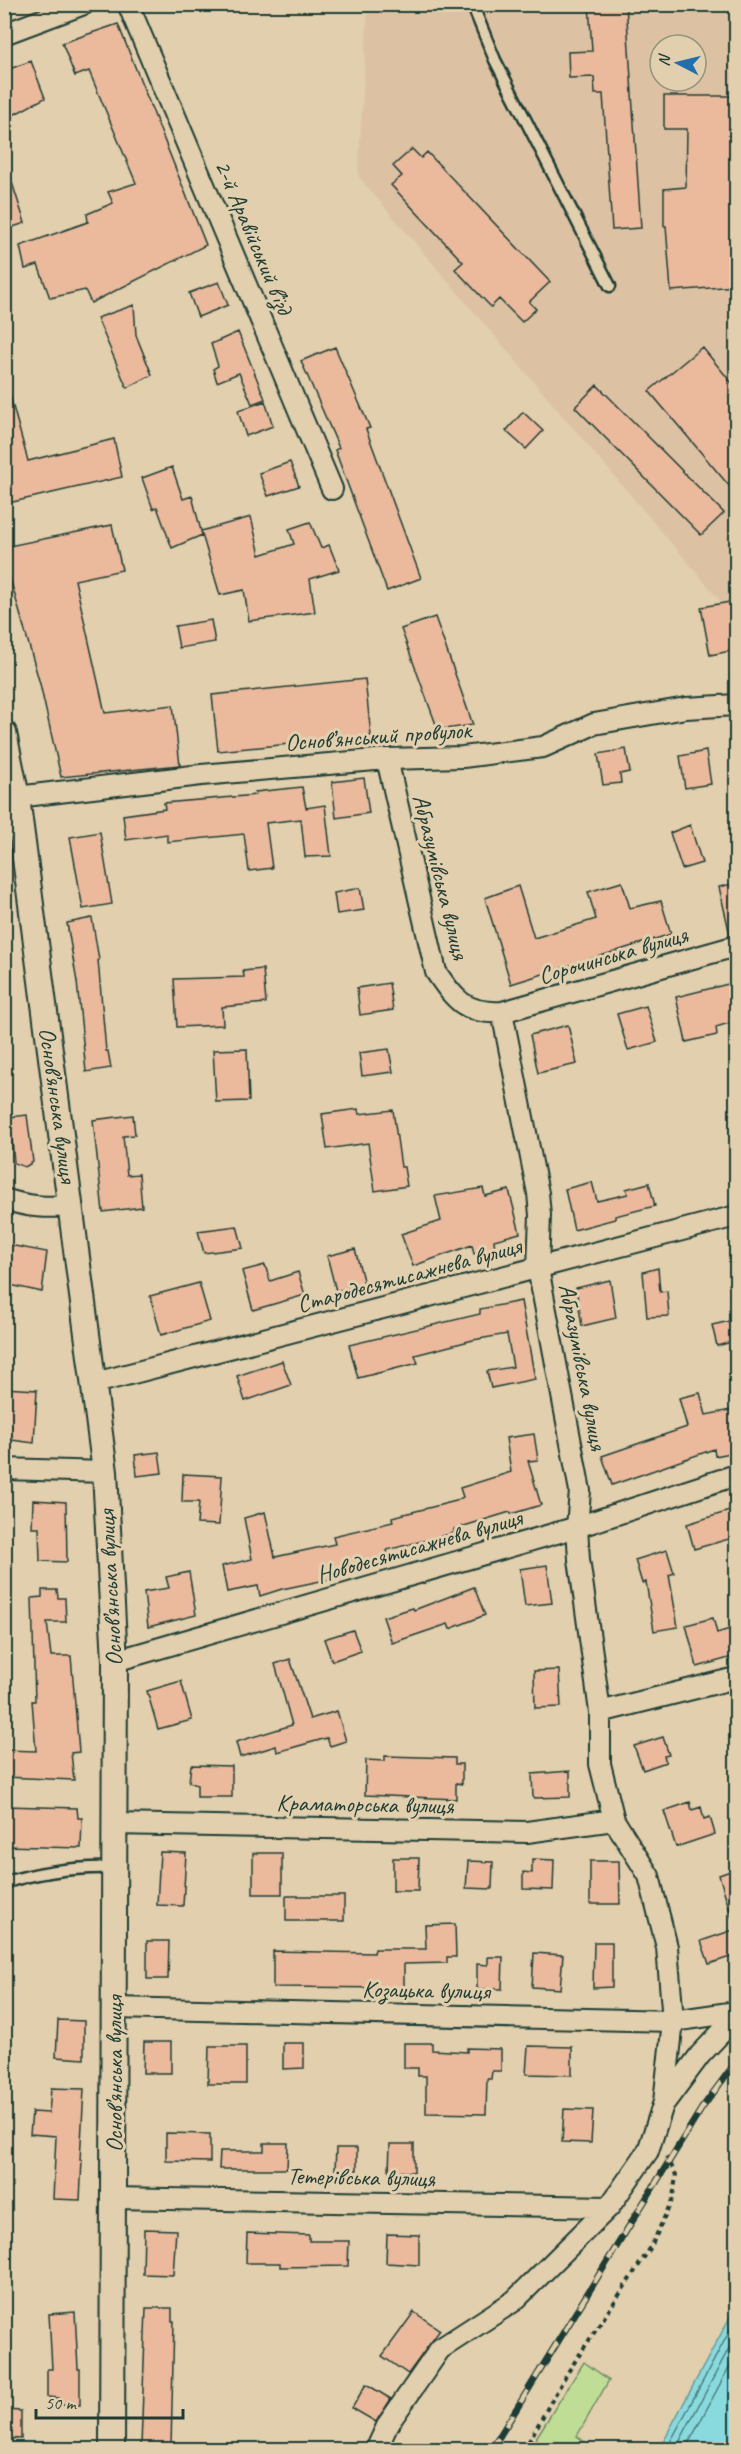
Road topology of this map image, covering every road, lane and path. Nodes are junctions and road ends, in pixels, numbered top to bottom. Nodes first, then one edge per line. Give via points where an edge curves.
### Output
1 (84, 4) edge
2 (128, 4) edge
3 (472, 4) edge
4 (4, 34) edge
5 (610, 286) dead end
6 (332, 489) dead end
7 (736, 705) edge
8 (4, 733) edge
9 (387, 759) junction
10 (17, 797) junction
11 (736, 946) edge
12 (502, 1012) junction
13 (4, 1199) edge
14 (71, 1206) junction
15 (736, 1216) edge
16 (538, 1268) junction
17 (95, 1383) junction
18 (4, 1469) edge
19 (105, 1472) junction
20 (736, 1475) edge
21 (577, 1527) junction
22 (115, 1661) junction
23 (736, 1678) edge
24 (600, 1712) junction
25 (614, 1820) junction
26 (114, 1824) junction
27 (114, 1868) junction
28 (4, 1883) edge
29 (114, 2008) junction
30 (736, 2012) edge
31 (736, 2017) edge
32 (673, 2020) junction
33 (664, 2103) junction
34 (657, 2123) junction
35 (113, 2198) junction
36 (609, 2207) junction
37 (112, 2450) edge
38 (376, 2450) edge
39 (524, 2450) edge

1 - 4 street
2 - 6 street, 2-й Аравійський в’їзд
3 - 5 lane via 510,90
7 - 9 street, Основ’янський провулок via 686,708 594,724 543,747 463,757
8 - 10 street, Основ’янська вулиця
9 - 10 street, Основ’янський провулок
9 - 12 street, Абразумівська вулиця via 436,972 454,998 475,1010
10 - 14 street, Основ’янська вулиця
11 - 12 street, Сорочинська вулиця
12 - 16 street, Абразумівська вулиця via 538,1193
13 - 14 street via 26,1206
14 - 17 street, Основ’янська вулиця
15 - 16 street, Стародесятисажнева вулиця
16 - 17 street, Стародесятисажнева вулиця
16 - 21 street, Абразумівська вулиця via 578,1473
17 - 19 street, Основ’янська вулиця
18 - 19 street
19 - 22 street, Основ’янська вулиця
20 - 21 street, Новодесятисажнева вулиця
21 - 22 street, Новодесятисажнева вулиця
21 - 24 street, Абразумівська вулиця
22 - 26 street, Основ’янська вулиця
23 - 24 street
24 - 25 street, Абразумівська вулиця via 600,1764
25 - 26 street, Краматорська вулиця via 527,1832
25 - 32 street, Абразумівська вулиця via 649,1876 667,1947
26 - 27 street, Основ’янська вулиця
27 - 28 lane via 76,1867
27 - 29 street, Основ’янська вулиця
29 - 32 street, Козацька вулиця
29 - 35 street, Основ’янська вулиця
30 - 32 street, Козацька вулиця
31 - 33 street via 700,2055
32 - 33 street, Абразумівська вулиця
33 - 34 street
34 - 36 street via 648,2151
34 - 39 path via 676,2175 673,2198 651,2247 566,2375
35 - 36 street, Тетерівська вулиця
35 - 37 street, Основ’янська вулиця
36 - 38 street via 514,2301 440,2349 388,2424

